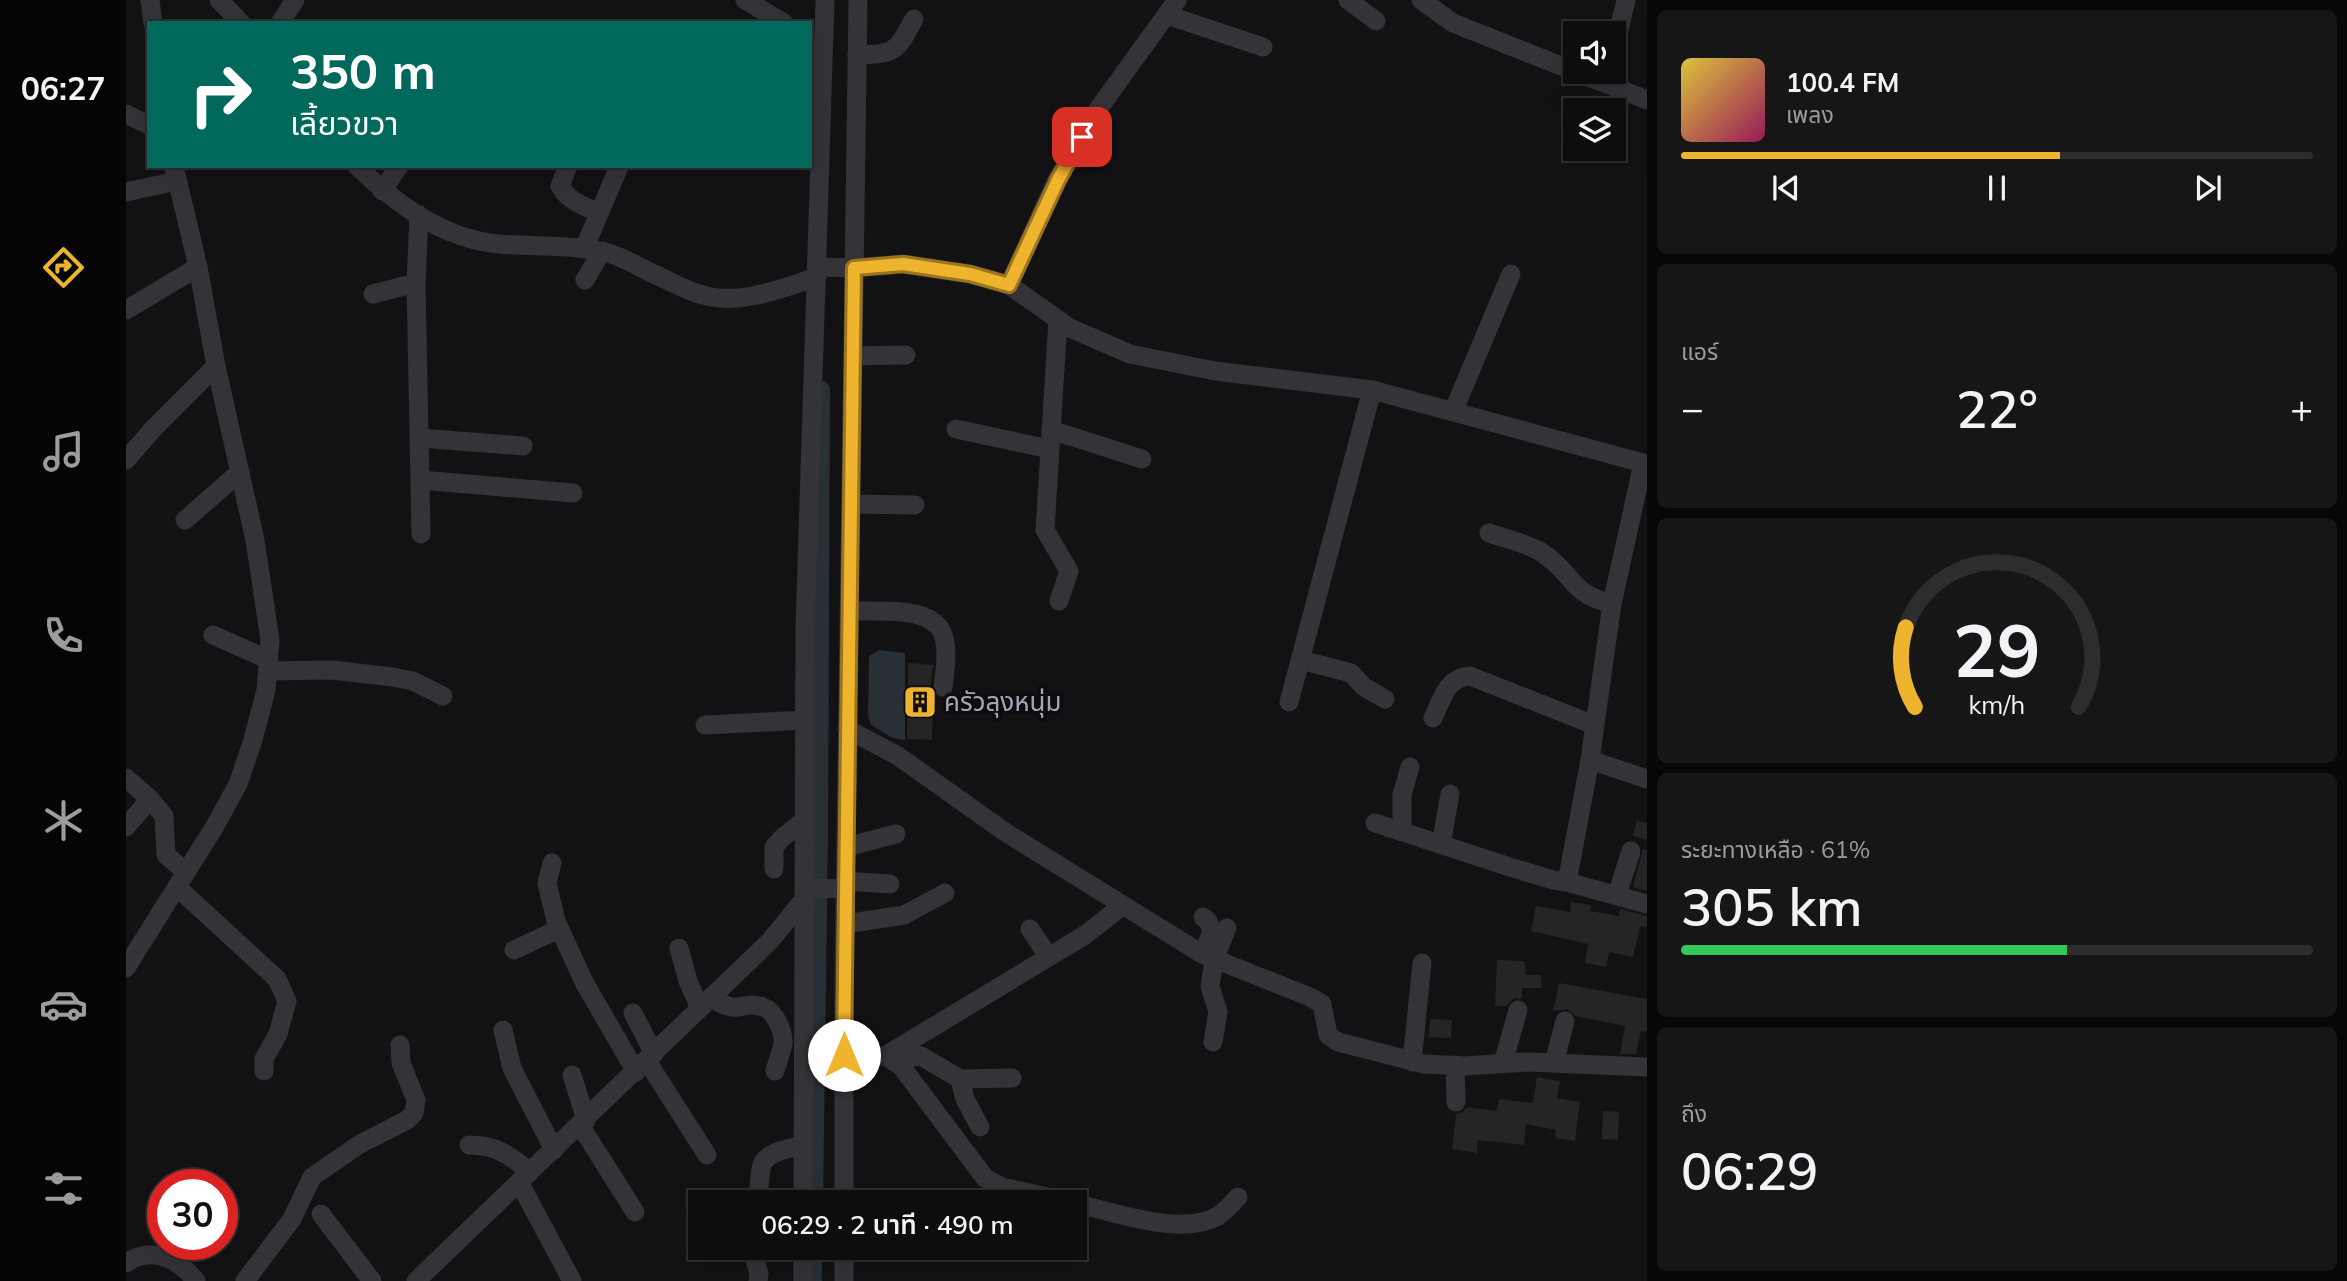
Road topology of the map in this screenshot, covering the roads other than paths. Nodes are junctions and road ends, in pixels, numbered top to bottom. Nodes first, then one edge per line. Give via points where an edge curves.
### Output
1 (219, 0) edge
2 (295, 0) edge
3 (745, 0) edge
4 (825, 0) edge
5 (858, 0) edge
6 (1348, 0) edge
7 (1421, 0) edge
8 (1626, 0) edge
9 (1172, 8) edge
10 (914, 19) dead end
11 (238, 21) edge
12 (281, 21) edge
13 (781, 21) edge
14 (1376, 21) dead end
15 (1621, 21) edge
16 (817, 42) edge
17 (1263, 47) dead end
18 (857, 55) junction
19 (1563, 63) edge
20 (1617, 84) edge
21 (1647, 100) edge
22 (126, 114) edge
23 (147, 124) edge
24 (359, 168) edge
25 (398, 168) edge
26 (567, 168) edge
27 (618, 169) dead end
28 (176, 174) edge
29 (382, 191) junction
30 (126, 192) edge
31 (599, 213) junction
32 (419, 215) junction
33 (593, 250) junction
34 (198, 267) junction
35 (850, 268) junction
36 (819, 270) junction
37 (1511, 274) dead end
38 (585, 280) dead end
39 (416, 283) junction
40 (1009, 285) junction
41 (373, 294) dead end
42 (126, 310) edge
43 (1058, 320) junction
44 (906, 355) dead end
45 (853, 356) junction
46 (216, 366) junction
47 (1372, 390) junction
48 (1453, 412) junction
49 (956, 429) dead end
50 (420, 438) junction
51 (1050, 439) junction
52 (523, 446) dead end
53 (1142, 459) dead end
54 (126, 460) edge
55 (1645, 464) edge
56 (240, 472) junction
57 (421, 480) junction
58 (573, 494) dead end
59 (850, 504) junction
60 (915, 505) dead end
61 (185, 520) dead end
62 (1489, 533) dead end
63 (421, 534) dead end
64 (1059, 601) dead end
65 (1612, 604) junction
66 (849, 611) junction
67 (213, 635) dead end
68 (1301, 660) junction
69 (268, 666) junction
70 (943, 687) dead end
71 (443, 696) dead end
72 (1385, 699) dead end
73 (1289, 702) dead end
74 (1433, 718) dead end
75 (805, 720) junction
76 (705, 725) dead end
77 (1594, 725) junction
78 (847, 729) junction
79 (1590, 760) junction
80 (1410, 767) dead end
81 (126, 778) edge
82 (1647, 779) edge
83 (1450, 794) dead end
84 (150, 799) junction
85 (805, 820) junction
86 (1375, 824) dead end
87 (126, 827) edge
88 (1402, 832) junction
89 (896, 834) dead end
90 (1441, 845) junction
91 (846, 847) junction
92 (1631, 850) dead end
93 (552, 863) dead end
94 (774, 869) dead end
95 (181, 880) junction
96 (1567, 882) junction
97 (890, 884) dead end
98 (842, 886) junction
99 (808, 892) junction
100 (945, 893) dead end
101 (1617, 895) junction
102 (1647, 904) edge
103 (1122, 906) junction
104 (1203, 917) dead end
105 (845, 924) junction
106 (1227, 928) dead end
107 (559, 929) junction
108 (1030, 929) dead end
109 (679, 947) dead end
110 (514, 950) dead end
111 (1048, 956) junction
112 (1208, 957) junction
113 (1422, 963) dead end
114 (126, 968) edge
115 (706, 1002) junction
116 (1518, 1010) dead end
117 (633, 1013) dead end
118 (1565, 1021) dead end
119 (503, 1030) dead end
120 (1213, 1042) dead end
121 (400, 1045) dead end
122 (844, 1055) junction
123 (888, 1058) junction
124 (646, 1062) junction
125 (1412, 1062) junction
126 (1503, 1063) junction
127 (1554, 1063) junction
128 (1455, 1065) junction
129 (1647, 1067) edge
130 (264, 1071) dead end
131 (775, 1071) dead end
132 (572, 1075) dead end
133 (1012, 1078) dead end
134 (960, 1079) junction
135 (1457, 1102) dead end
136 (583, 1122) junction
137 (980, 1127) dead end
138 (469, 1145) dead end
139 (803, 1145) junction
140 (554, 1150) junction
141 (707, 1154) dead end
142 (525, 1177) junction
143 (761, 1190) edge
144 (803, 1190) edge
145 (844, 1190) edge
146 (1015, 1190) edge
147 (1238, 1197) dead end
148 (1087, 1206) edge
149 (635, 1212) dead end
150 (321, 1214) dead end
151 (754, 1260) edge
152 (803, 1260) edge
153 (844, 1260) edge
154 (126, 1263) edge
155 (196, 1281) edge
156 (245, 1281) edge
157 (372, 1281) edge
158 (416, 1281) edge
159 (572, 1281) edge
160 (758, 1281) edge
161 (803, 1281) edge
162 (844, 1281) edge

1 - 11 street
2 - 12 street
3 - 13 street
4 - 16 street
5 - 18 street
6 - 14 street
7 - 19 street via 1453,23
8 - 15 street
9 - 17 street
9 - 40 street via 1094,116
10 - 18 street via 895,50
16 - 36 street
18 - 35 street
20 - 21 street
22 - 23 street
24 - 29 street
25 - 29 street
26 - 31 street via 560,186 564,193
27 - 31 street
28 - 30 street
28 - 34 street
29 - 32 street
31 - 33 street
32 - 33 street via 453,234 498,244
32 - 39 street
33 - 36 street via 704,296 733,299 762,294
33 - 38 street
34 - 42 street
34 - 46 street
35 - 36 street
35 - 40 street via 903,264
35 - 45 street
36 - 75 street
37 - 48 street
39 - 41 street
39 - 50 street
40 - 43 street
43 - 47 street via 1130,354 1215,371
43 - 51 street
44 - 45 street
45 - 59 street
46 - 54 street
46 - 56 street
47 - 48 street
47 - 68 street
48 - 55 street
49 - 51 street
50 - 52 street
50 - 57 street
51 - 53 street
51 - 64 street via 1045,530 1069,571
55 - 65 street
56 - 61 street
56 - 69 street via 267,615
57 - 58 street
57 - 63 street
59 - 60 street
59 - 66 street
62 - 65 street via 1539,551 1576,588 1592,599
65 - 77 street
66 - 70 street via 907,613 935,622 943,634 946,658
66 - 78 street
67 - 69 street
68 - 72 street via 1351,673
68 - 73 street
69 - 71 street via 393,677
69 - 95 street via 266,690 238,784
74 - 77 street via 1450,685 1459,677 1470,676
75 - 76 street
75 - 85 street
77 - 79 street
78 - 91 street
78 - 103 street via 898,756 1005,832
79 - 82 street
79 - 96 street
80 - 88 street via 1402,795
81 - 84 street
83 - 90 street
84 - 87 street
84 - 95 street via 164,816 166,855
85 - 94 street via 774,847
85 - 99 street
86 - 88 street
88 - 90 street
89 - 91 street
90 - 96 street
91 - 98 street
92 - 101 street
93 - 107 street via 547,883
95 - 114 street
95 - 130 street via 277,979 287,1001 278,1034 264,1059
96 - 101 street
97 - 98 street
98 - 99 street
98 - 105 street
99 - 115 street via 770,941
99 - 139 street
100 - 105 street via 904,915
101 - 102 street
103 - 111 street via 1085,936
103 - 112 street
104 - 112 street via 1212,932
105 - 122 street
106 - 112 street
107 - 110 street
107 - 124 street via 584,982
108 - 111 street
109 - 115 street via 688,981
111 - 123 street
112 - 120 street via 1218,1012
112 - 125 street via 1322,1004 1328,1035 1338,1042
113 - 125 street
115 - 124 street
115 - 131 street via 733,1009 765,1007 781,1030 783,1043
116 - 126 street
117 - 124 street
118 - 127 street
119 - 140 street via 512,1068
121 - 156 street via 401,1063 416,1100 414,1113 312,1177 292,1219
122 - 123 street
122 - 145 street
123 - 134 street via 921,1056
123 - 146 street via 907,1073 985,1178
124 - 136 street
124 - 141 street
125 - 128 street
126 - 127 street
126 - 128 street
127 - 129 street
128 - 135 street
132 - 136 street
133 - 134 street
134 - 137 street
136 - 140 street
136 - 149 street
138 - 142 street via 487,1145 516,1160
139 - 143 street via 763,1160
139 - 144 street
140 - 142 street
142 - 158 street
142 - 159 street
147 - 148 street via 1218,1216 1188,1224 1160,1223
150 - 157 street
151 - 160 street
152 - 161 street
153 - 162 street
154 - 155 street via 150,1254 171,1258

